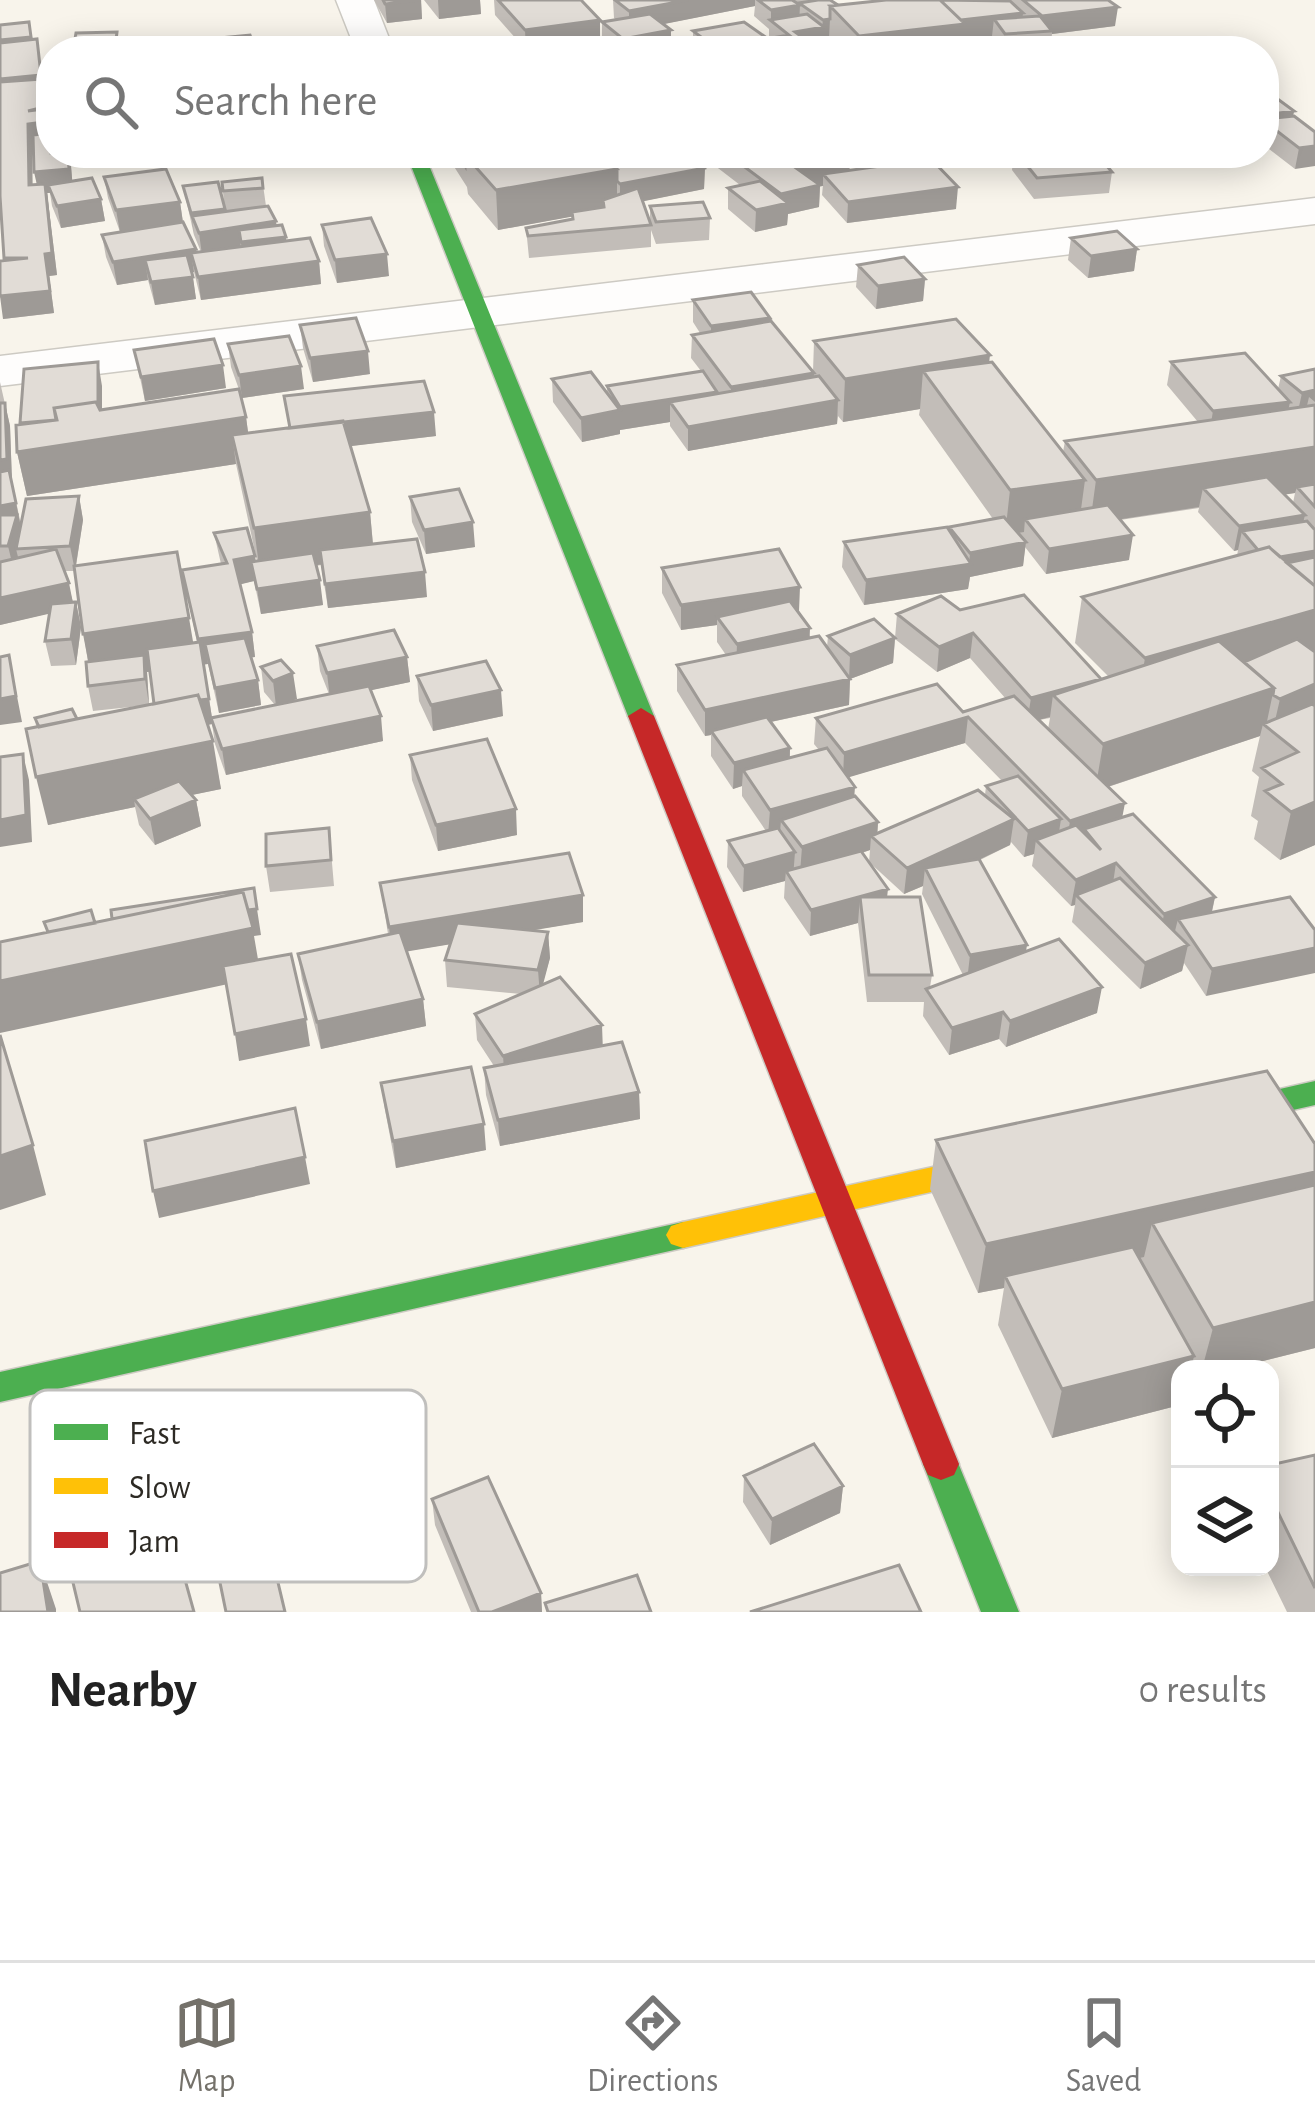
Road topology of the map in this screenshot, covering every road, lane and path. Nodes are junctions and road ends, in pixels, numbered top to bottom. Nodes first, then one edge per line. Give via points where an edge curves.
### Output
1 (355, 0) edge
2 (369, 36) edge
3 (421, 168) edge
4 (1315, 211) edge
5 (479, 316) junction
6 (0, 371) edge
7 (1315, 1093) edge
8 (1177, 1124) edge
9 (1039, 1156) edge
10 (832, 1203) junction
11 (0, 1387) edge
12 (1000, 1612) edge

1 - 2 street
3 - 5 street
4 - 5 street
5 - 6 street
5 - 10 street
7 - 8 street
9 - 10 street
10 - 11 street
10 - 12 street

